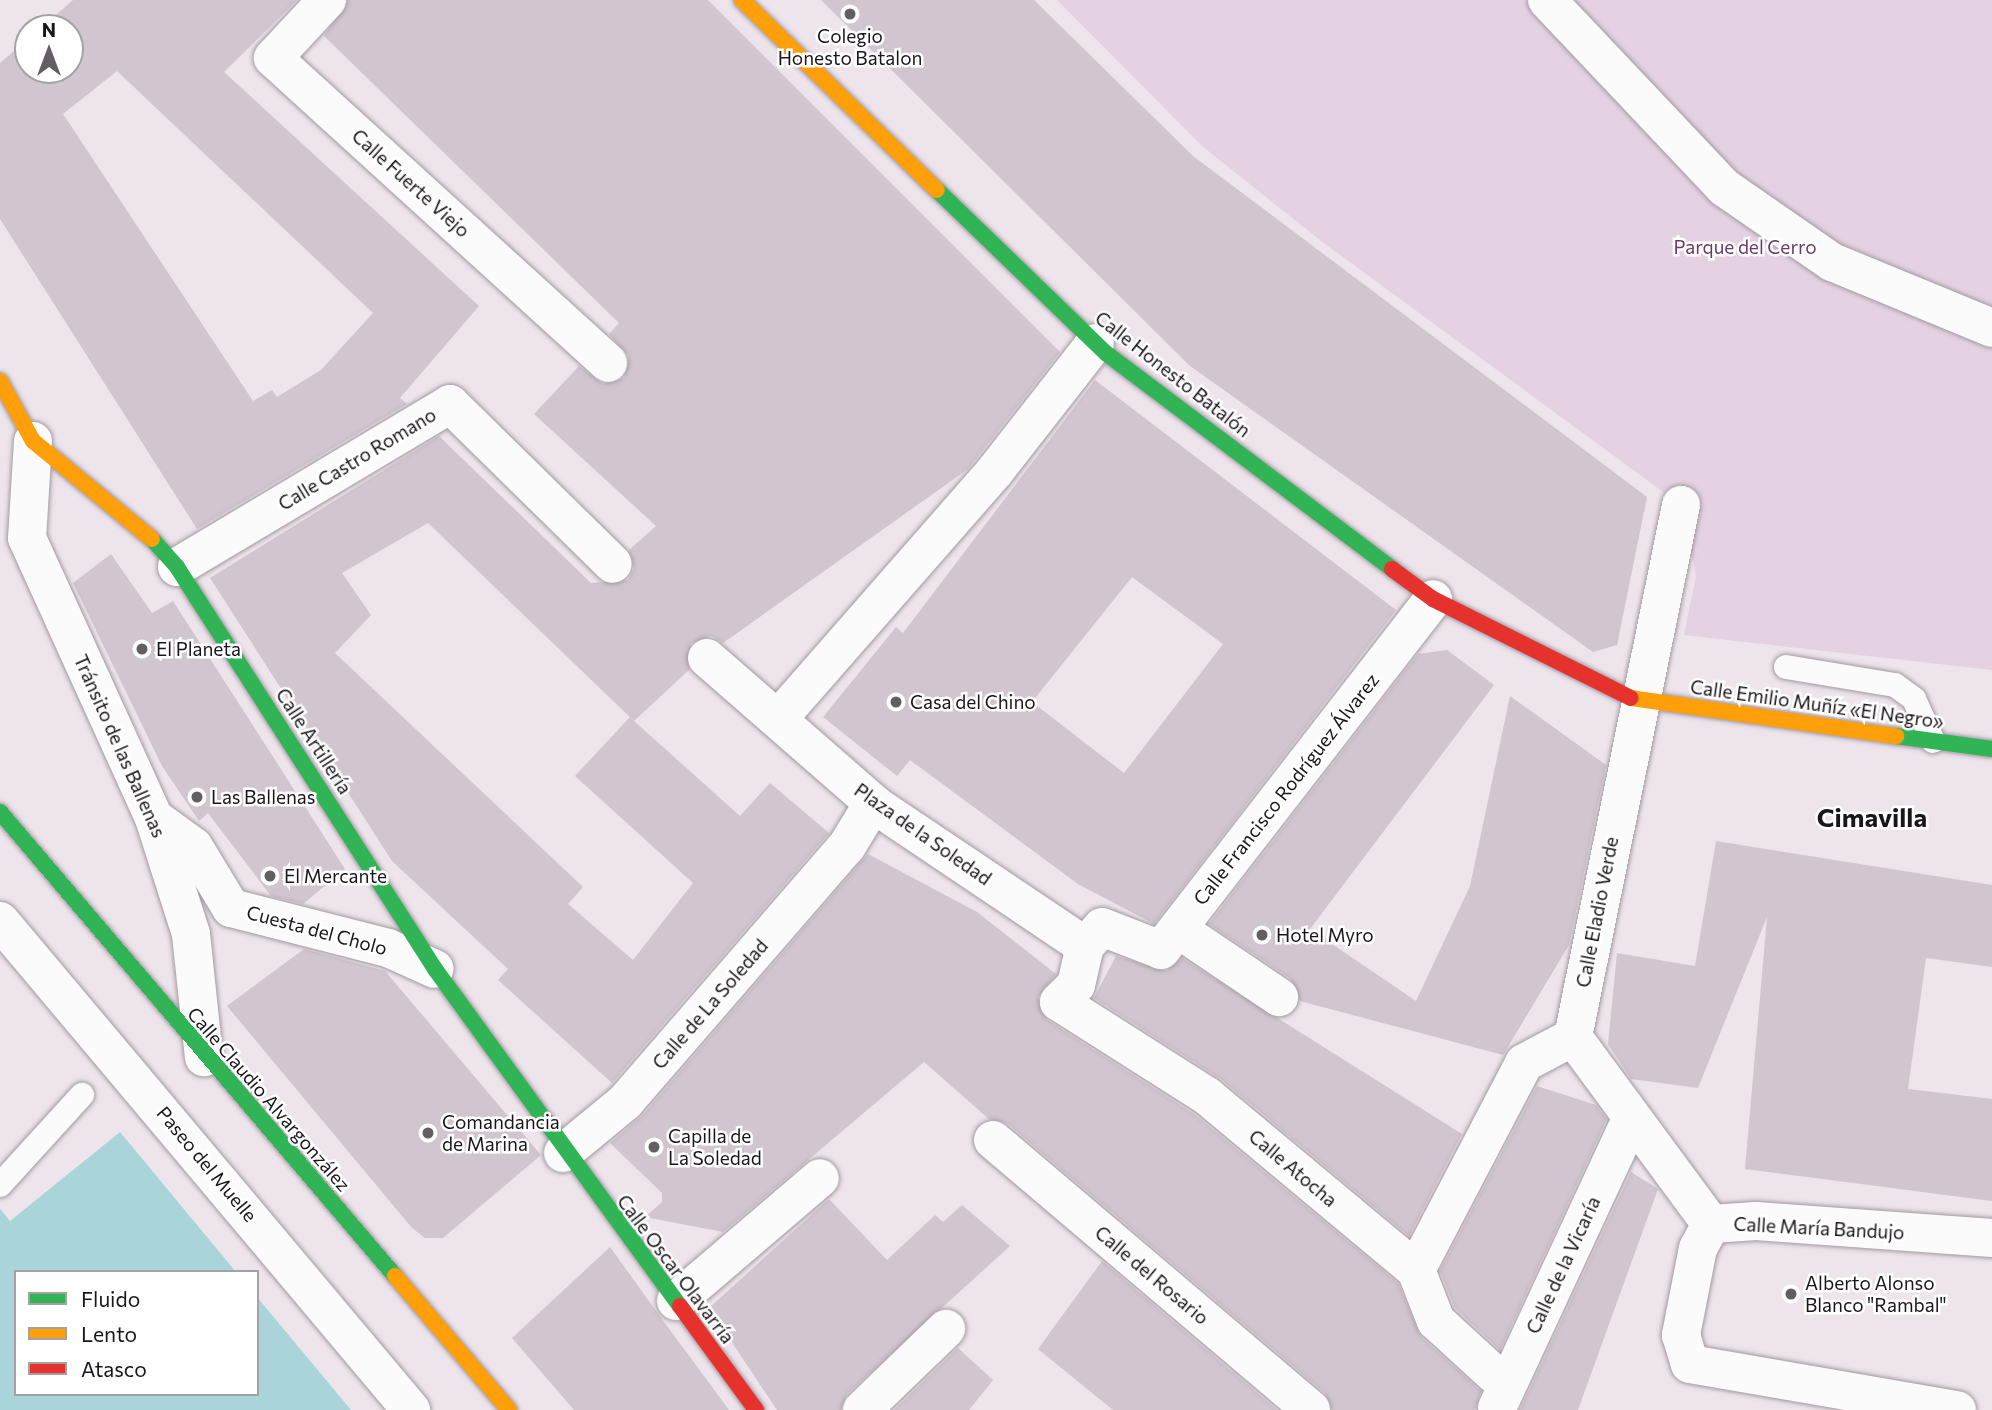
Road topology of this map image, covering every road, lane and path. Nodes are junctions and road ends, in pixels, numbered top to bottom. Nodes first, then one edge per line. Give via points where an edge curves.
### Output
1 (327, 0) edge
2 (742, 0) edge
3 (1546, 0) edge
4 (1992, 328) edge
5 (1095, 343) junction
6 (608, 363) dead end
7 (0, 381) edge
8 (33, 441) junction
9 (1681, 505) dead end
10 (612, 564) dead end
11 (177, 567) junction
12 (1433, 599) junction
13 (708, 657) dead end
14 (1786, 667) dead end
15 (1637, 701) junction
16 (778, 719) junction
17 (1933, 741) junction
18 (1992, 749) edge
19 (873, 803) junction
20 (0, 812) edge
21 (155, 818) junction
22 (0, 921) edge
23 (1178, 929) junction
24 (1085, 946) junction
25 (435, 969) junction
26 (1279, 997) dead end
27 (1573, 1037) junction
28 (204, 1058) junction
29 (82, 1095) dead end
30 (1630, 1121) junction
31 (993, 1140) dead end
32 (563, 1153) junction
33 (820, 1178) dead end
34 (0, 1185) edge
35 (1711, 1224) junction
36 (1992, 1238) edge
37 (1416, 1270) junction
38 (676, 1301) junction
39 (946, 1329) dead end
40 (1502, 1398) edge
41 (1943, 1408) edge
42 (411, 1410) edge
43 (509, 1410) edge
44 (756, 1410) edge
45 (862, 1410) edge
46 (1311, 1410) edge

1 - 6 street, Calle Fuerte Viejo via 273,58
2 - 5 street, Calle Honesto Batalón
3 - 4 street via 1725,188 1832,262
5 - 12 street, Calle Honesto Batalón
5 - 16 street via 995,471
7 - 8 street, Calle Artillería
8 - 11 street, Calle Artillería via 148,534
8 - 21 street, Tránsito de las Ballenas via 27,538
9 - 15 street, Calle Eladio Verde
10 - 11 street, Calle Castro Romano via 450,404
11 - 25 street, Calle Artillería
12 - 15 street, Calle Honesto Batalón
12 - 23 street, Calle Francisco Rodríguez Álvarez
13 - 16 street, Plaza de la Soledad
14 - 17 lane via 1895,685 1914,699
15 - 17 street, Calle Emilio Muñíz «El Negro»
15 - 27 street, Calle Eladio Verde
16 - 19 street, Plaza de la Soledad
17 - 18 street, Calle Emilio Muñíz «El Negro»
19 - 24 street, Plaza de la Soledad
19 - 32 street, Calle de La Soledad via 847,846 625,1102
20 - 28 street, Calle Claudio Alvargonzález
21 - 25 street, Cuesta del Cholo via 194,847 231,908 388,948
21 - 28 street, Tránsito de las Ballenas via 191,934
22 - 42 street, Paseo del Muelle
23 - 24 street, Calle Francisco Rodríguez Álvarez via 1161,950 1128,933 1102,927
23 - 26 street
24 - 37 street, Calle Atocha via 1076,985 1059,1002 1207,1096
25 - 32 street, Calle Artillería
27 - 30 street, Calle María Bandujo
27 - 37 street via 1524,1063
28 - 43 street, Calle Claudio Alvargonzález
29 - 34 lane
30 - 35 street, Calle María Bandujo via 1658,1147
30 - 40 street, Calle de la Vicaría
31 - 46 street, Calle del Rosario
32 - 38 street, Calle Oscar Olavarría
33 - 38 street
35 - 36 street, Calle María Bandujo via 1756,1221
35 - 41 street via 1698,1248 1681,1335 1690,1364
37 - 40 street, Calle Atocha via 1436,1321
38 - 44 street, Calle Oscar Olavarría
39 - 45 street

